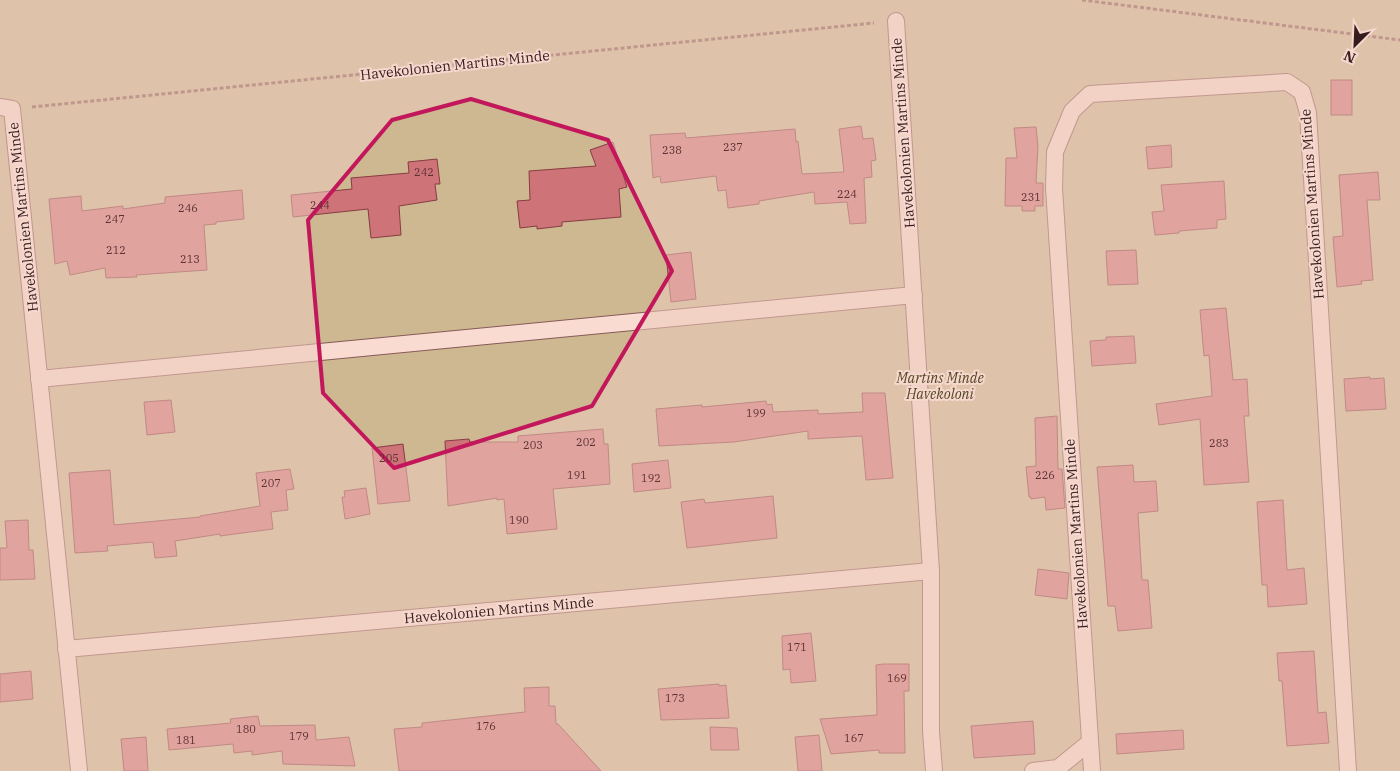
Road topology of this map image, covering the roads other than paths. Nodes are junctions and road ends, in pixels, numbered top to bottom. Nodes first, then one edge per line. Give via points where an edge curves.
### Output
1 (896, 21) road end
2 (6, 108) edge
3 (914, 295) junction
4 (39, 379) junction
5 (931, 571) junction
6 (66, 649) junction
7 (1090, 742) junction
8 (79, 771) edge
9 (934, 771) edge
10 (1033, 771) edge
11 (1092, 771) edge
12 (1348, 771) edge

1 - 3 lane, Havekolonien Martins Minde
2 - 4 lane, Havekolonien Martins Minde
3 - 4 lane
3 - 5 lane, Havekolonien Martins Minde
4 - 6 lane, Havekolonien Martins Minde
5 - 6 lane, Havekolonien Martins Minde
5 - 9 lane, Havekolonien Martins Minde
6 - 8 lane, Havekolonien Martins Minde
7 - 10 lane via 1058,768
7 - 11 lane, Havekolonien Martins Minde
7 - 12 lane, Havekolonien Martins Minde via 1054,188 1055,152 1072,111 1090,94 1287,82 1302,92 1308,113

